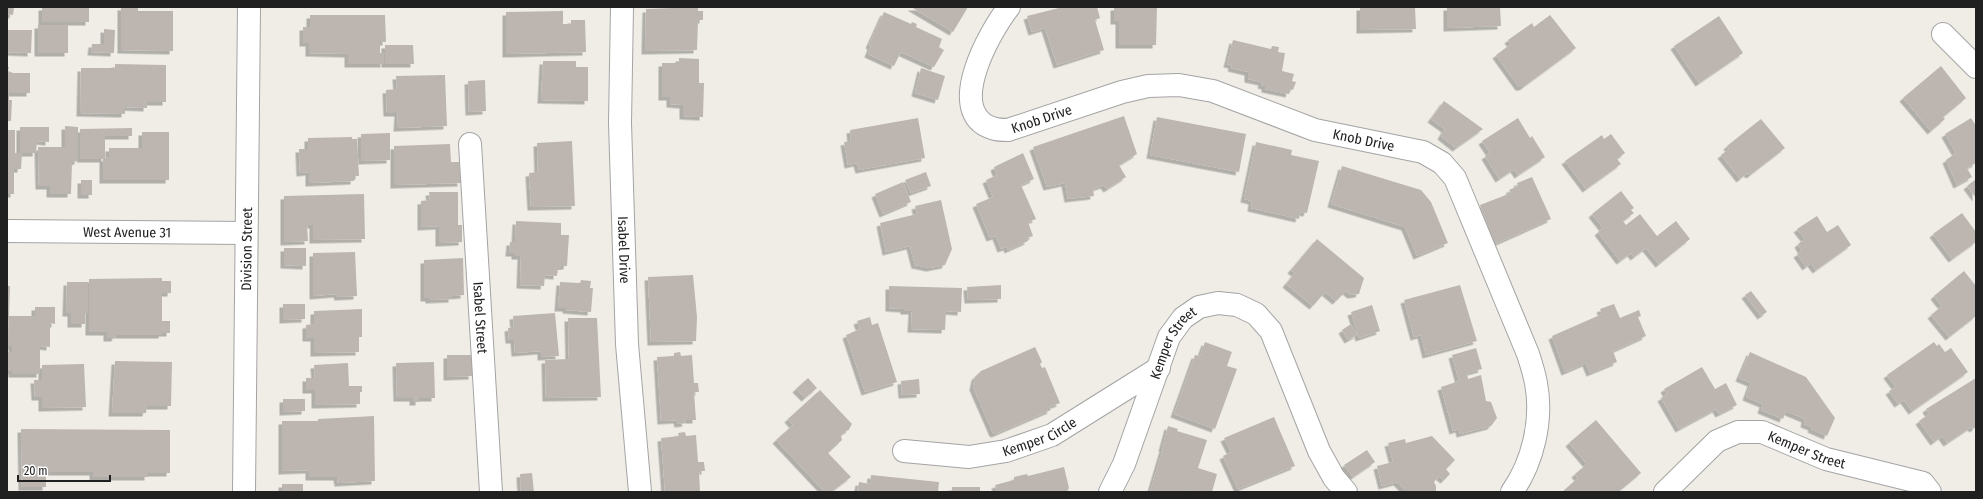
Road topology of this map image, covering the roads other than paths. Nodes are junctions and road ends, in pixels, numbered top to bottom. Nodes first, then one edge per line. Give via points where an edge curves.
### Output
1 (249, 7) edge
2 (622, 7) edge
3 (1009, 7) edge
4 (1943, 34) dead end
5 (1976, 67) edge
6 (470, 144) dead end
7 (7, 231) edge
8 (246, 233) junction
9 (1159, 368) junction
10 (904, 451) dead end
11 (1926, 488) edge
12 (244, 492) edge
13 (491, 492) edge
14 (640, 492) edge
15 (1110, 492) edge
16 (1346, 492) edge
17 (1512, 492) edge
18 (1665, 492) edge

1 - 8 street, Division Street
2 - 14 street, Isabel Drive via 620,124 627,344
3 - 17 street, Knob Drive via 983,49 970,88 971,104 979,118 991,128 1008,130 1122,92 1148,86 1179,85 1213,91 1315,130 1423,152 1442,163 1455,178 1528,354 1536,384 1538,414 1534,445 1521,480
4 - 5 street
6 - 13 street, Isabel Street
7 - 8 street, West Avenue 31
8 - 12 street, Division Street
9 - 10 street, Kemper Circle via 1052,435 1006,451 969,457
9 - 15 street, Kemper Street via 1124,464
9 - 16 street, Kemper Street via 1169,337 1183,318 1200,307 1218,303 1237,305 1256,314 1271,330 1320,451 1334,478
11 - 18 street, Kemper Street via 1826,459 1762,432 1738,432 1717,441

